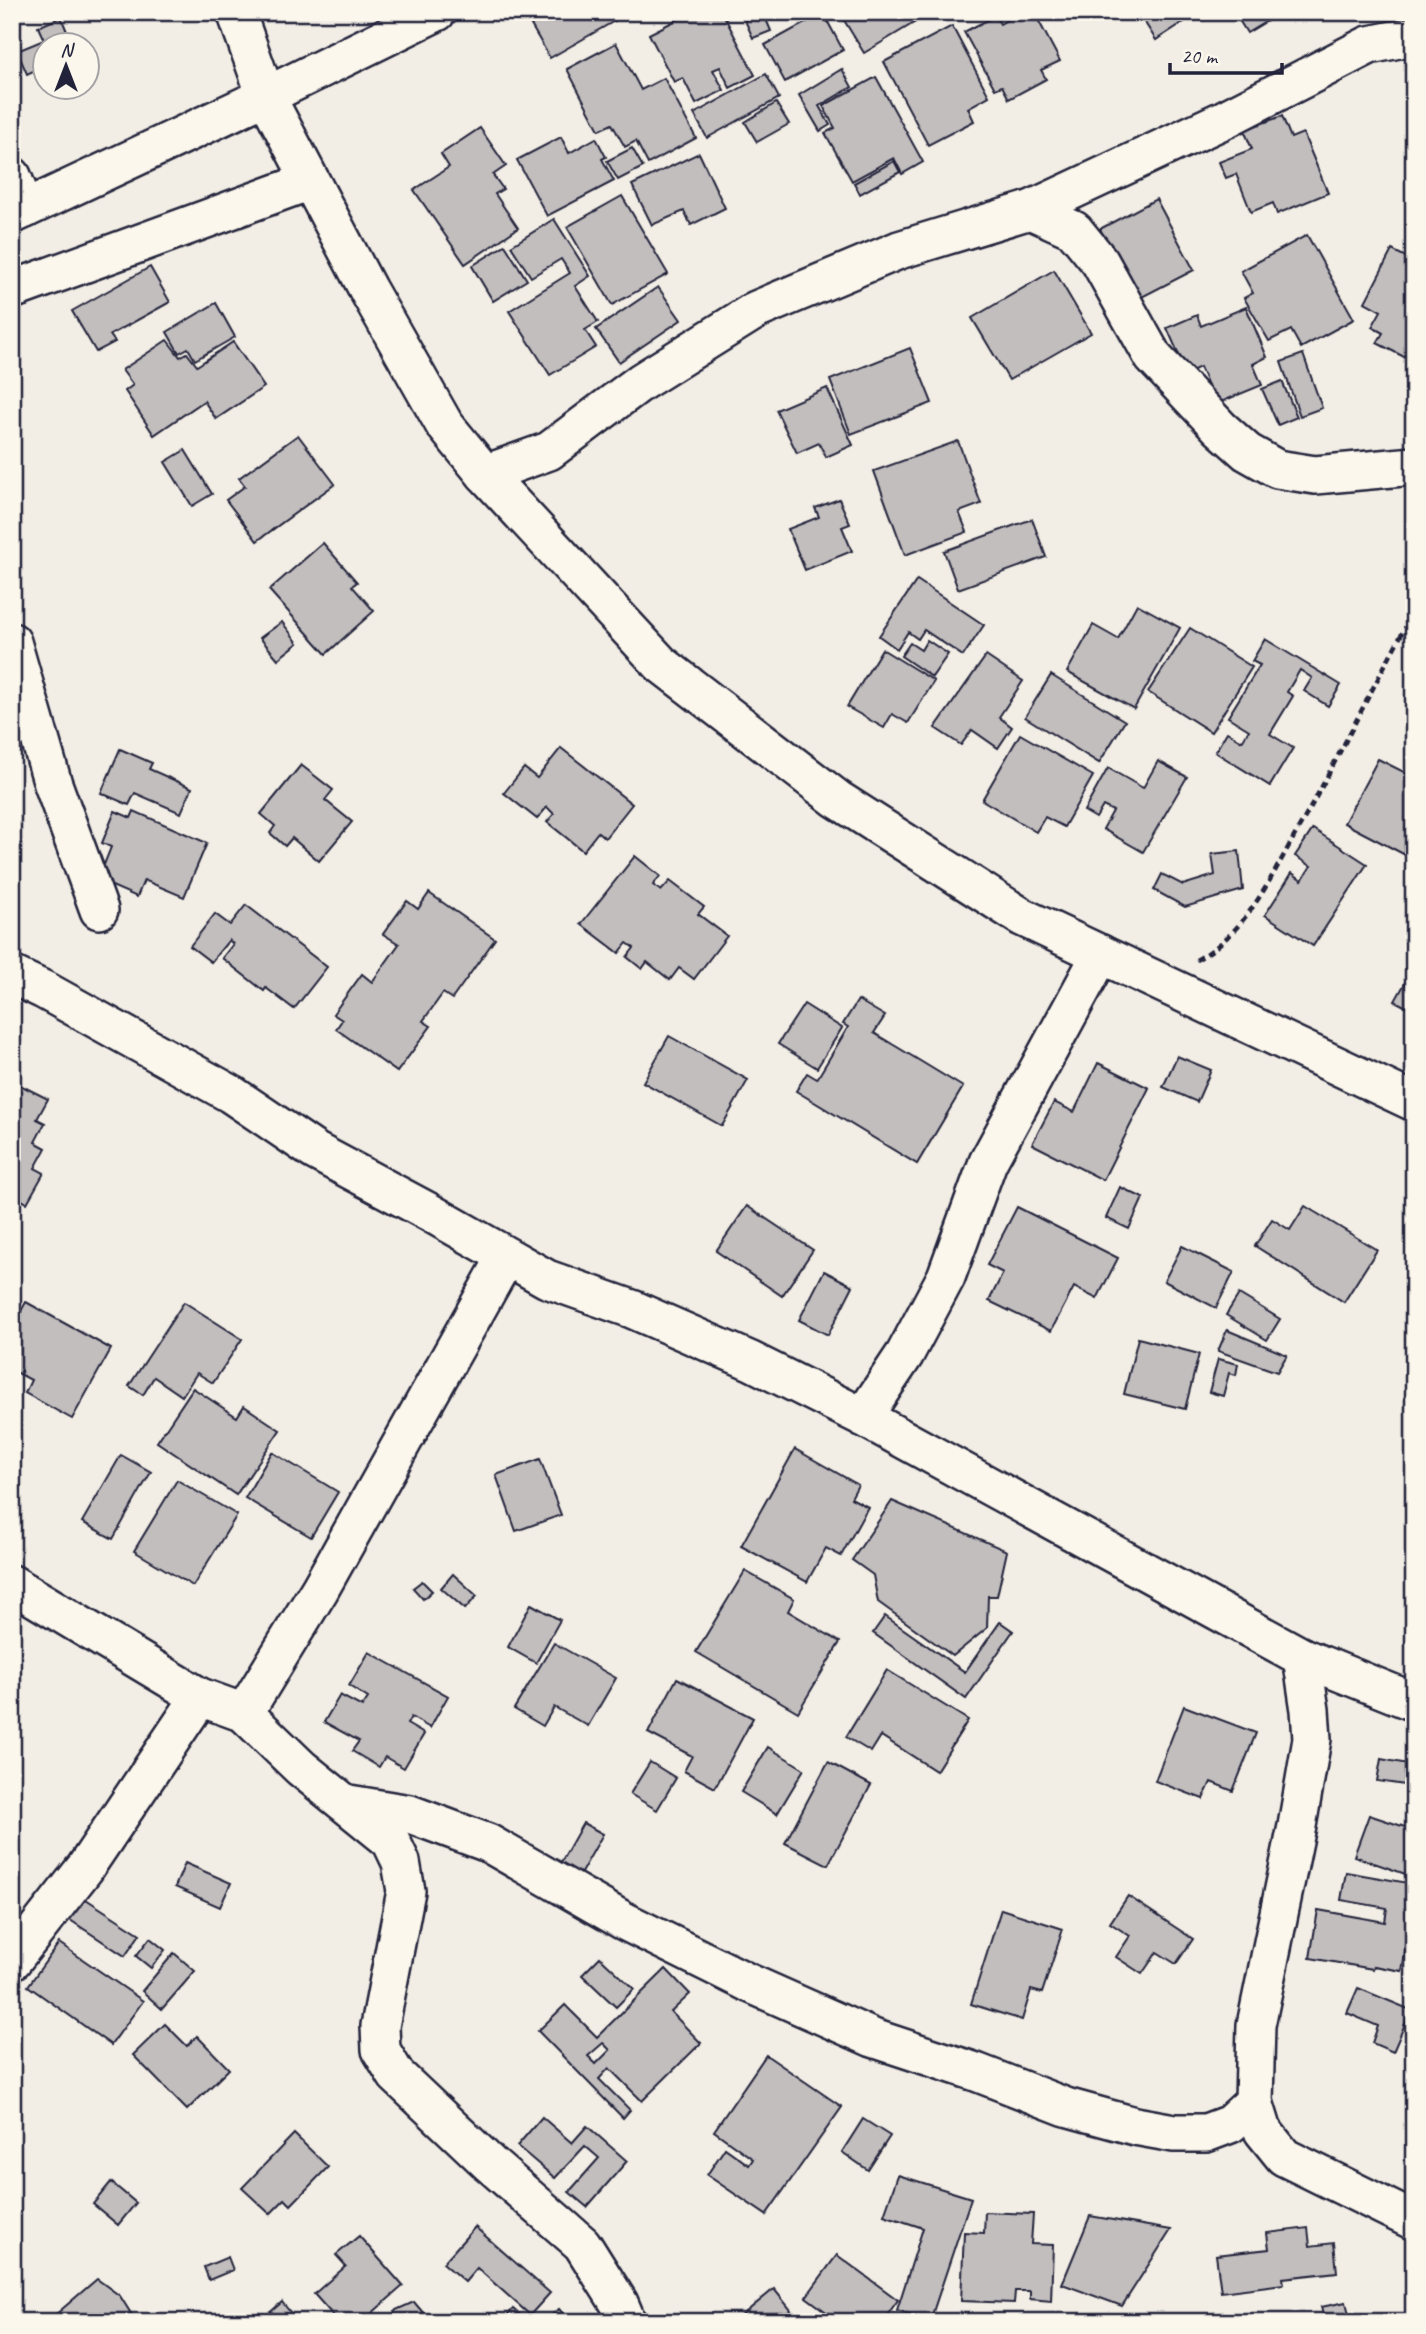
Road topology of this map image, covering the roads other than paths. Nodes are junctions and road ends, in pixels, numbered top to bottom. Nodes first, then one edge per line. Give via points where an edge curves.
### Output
1 (236, 12) edge
2 (437, 12) edge
3 (1414, 36) edge
4 (266, 96) junction
5 (310, 181) junction
6 (16, 200) edge
7 (1030, 210) junction
8 (12, 290) edge
9 (1414, 466) edge
10 (485, 474) junction
11 (12, 642) edge
12 (99, 910) dead end
13 (1101, 954) junction
14 (12, 975) edge
15 (1414, 1102) edge
16 (506, 1257) junction
17 (863, 1417) junction
18 (12, 1584) edge
19 (1301, 1657) junction
20 (200, 1697) junction
21 (1414, 1702) edge
22 (244, 1713) junction
23 (344, 1803) junction
24 (12, 1961) edge
25 (1254, 2102) junction
26 (1414, 2221) edge
27 (627, 2322) edge

1 - 4 street
2 - 4 street
3 - 7 street via 1368,45 1225,119
4 - 5 street
4 - 6 street
5 - 8 street
5 - 10 street via 444,424
7 - 9 street via 1074,230 1100,262 1153,357 1247,452 1277,469 1315,475
7 - 10 street via 899,250 756,310 641,382 549,451
10 - 13 street via 661,664 837,799 1022,917
11 - 12 street via 53,784
13 - 15 street
13 - 17 street via 988,1162 946,1277 905,1354
14 - 16 street via 231,1094 315,1151
16 - 17 street via 547,1279 632,1309 751,1361
16 - 22 street via 320,1590
17 - 19 street
18 - 20 street
19 - 21 street
19 - 25 street via 1312,1739 1256,2025
20 - 22 street
20 - 24 street via 85,1868
22 - 23 street
23 - 25 street via 410,1814 488,1843 624,1921 749,1983 873,2038 1066,2107 1135,2126 1206,2133 1230,2124
23 - 27 street via 391,1841 401,1862 406,1891 380,2026 381,2050 396,2075 582,2244
25 - 26 street via 1263,2132 1283,2157

